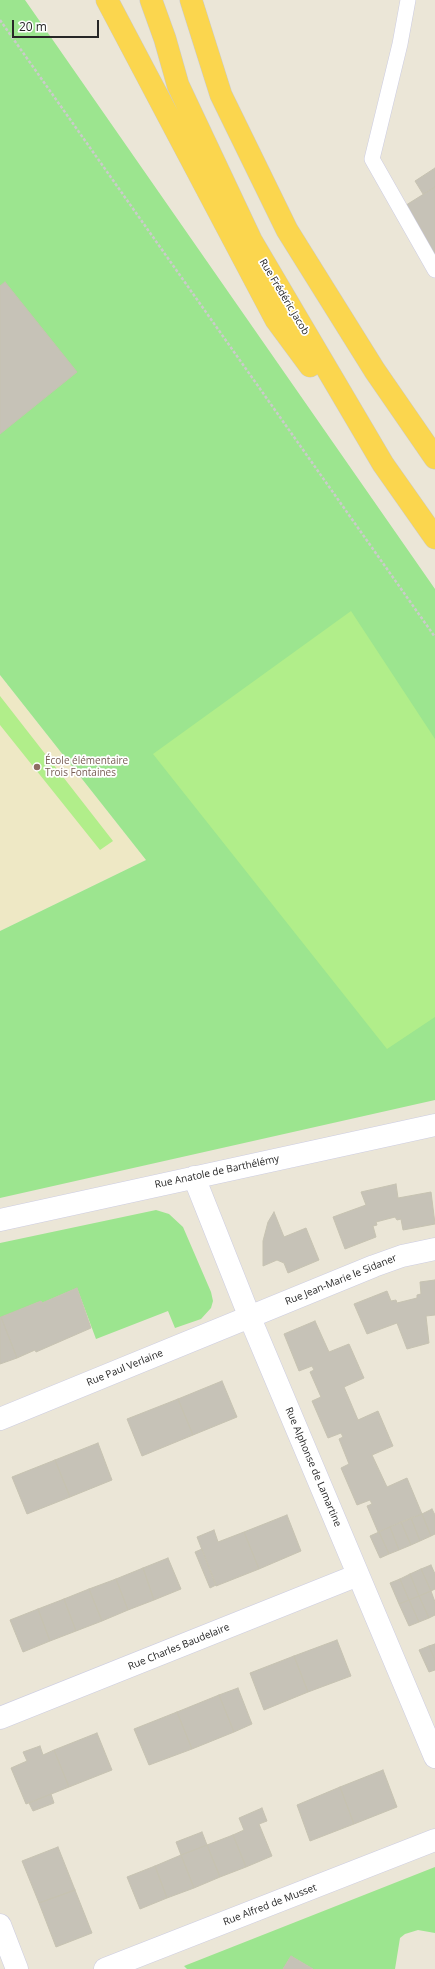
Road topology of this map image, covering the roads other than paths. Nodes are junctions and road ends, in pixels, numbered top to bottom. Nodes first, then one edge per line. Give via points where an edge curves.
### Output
1 (107, 0) edge
2 (151, 0) edge
3 (191, 0) edge
4 (408, 0) edge
5 (435, 270) edge
6 (435, 458) edge
7 (383, 464) junction
8 (435, 538) edge
9 (435, 1125) edge
10 (194, 1177) junction
11 (0, 1220) edge
12 (435, 1249) edge
13 (250, 1318) junction
14 (0, 1419) edge
15 (358, 1575) junction
16 (0, 1718) edge
17 (428, 1722) edge
18 (435, 1757) edge
19 (435, 1840) edge
20 (0, 1925) edge
21 (152, 1961) edge
22 (17, 1969) edge
23 (105, 1969) edge

1 - 7 highway via 276,320
2 - 7 highway, Rue Frédéric Jacob via 178,86 251,240
3 - 6 highway via 221,95 287,230 376,371
4 - 5 lane via 372,159
7 - 8 highway, Rue Frédéric Jacob
9 - 10 street, Rue Anatole de Barthélémy
10 - 11 street, Rue Anatole de Barthélémy
10 - 13 street, Rue Alphonse de Lamartine
12 - 13 street, Rue Jean-Marie le Sidaner via 402,1256 374,1266
13 - 14 street, Rue Paul Verlaine
13 - 15 street, Rue Alphonse de Lamartine
15 - 16 street, Rue Charles Baudelaire
15 - 17 street, Rue Alphonse de Lamartine
17 - 18 street, Rue Alphonse de Lamartine
19 - 21 street, Rue Alfred de Musset
20 - 22 street
21 - 23 street, Rue Alfred de Musset

